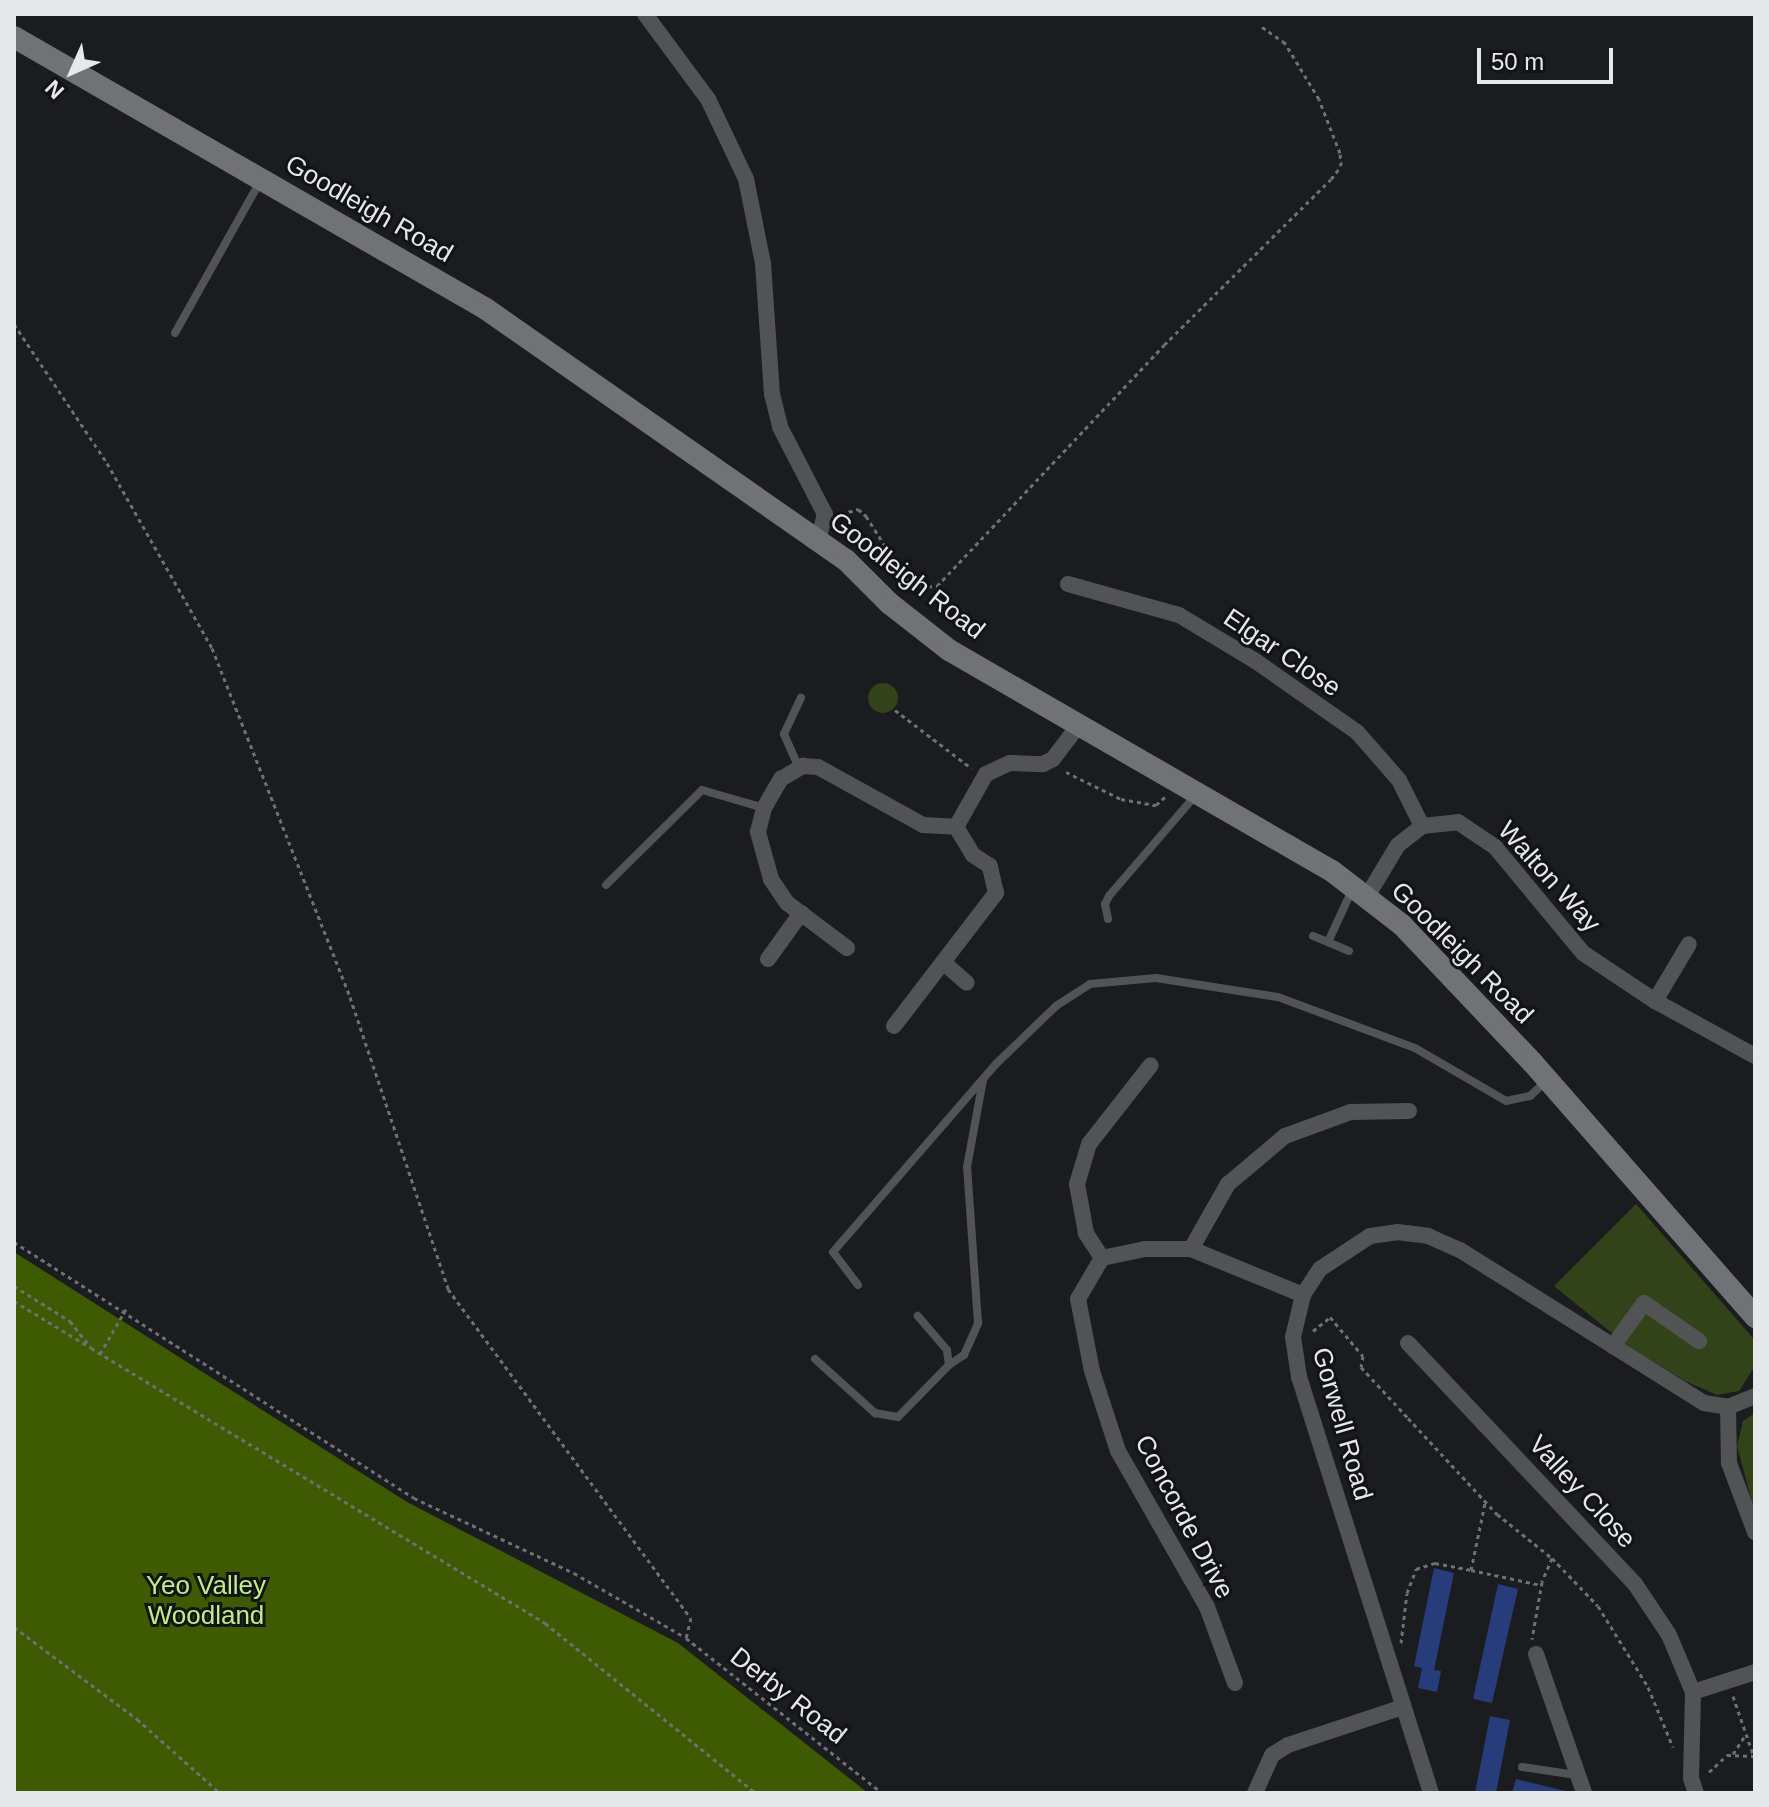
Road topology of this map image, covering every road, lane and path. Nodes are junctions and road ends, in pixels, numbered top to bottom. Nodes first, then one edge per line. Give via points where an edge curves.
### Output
1 (645, 14) edge
2 (1261, 26) dead end
3 (14, 37) edge
4 (262, 179) junction
5 (14, 324) edge
6 (175, 333) dead end
7 (821, 536) junction
8 (1068, 584) dead end
9 (801, 698) dead end
10 (895, 710) dead end
11 (1078, 726) junction
12 (1049, 761) junction
13 (799, 768) junction
14 (984, 778) junction
15 (1188, 789) junction
16 (764, 808) junction
17 (1422, 826) junction
18 (956, 827) junction
19 (606, 885) dead end
20 (1360, 893) junction
21 (801, 913) junction
22 (1108, 919) dead end
23 (1313, 936) dead end
24 (1328, 942) junction
25 (1689, 944) dead end
26 (847, 948) dead end
27 (1349, 951) dead end
28 (768, 959) dead end
29 (944, 963) junction
30 (967, 983) dead end
31 (1655, 1001) junction
32 (894, 1026) dead end
33 (1755, 1056) edge
34 (1151, 1065) dead end
35 (984, 1078) junction
36 (1548, 1079) junction
37 (1409, 1111) dead end
38 (14, 1242) edge
39 (1191, 1249) junction
40 (1102, 1258) junction
41 (858, 1285) dead end
42 (14, 1286) edge
43 (1303, 1295) junction
44 (14, 1301) edge
45 (126, 1309) junction
46 (918, 1316) dead end
47 (1755, 1317) edge
48 (1699, 1341) dead end
49 (1408, 1343) dead end
50 (1613, 1346) junction
51 (1295, 1347) junction
52 (91, 1348) junction
53 (100, 1354) junction
54 (815, 1359) dead end
55 (949, 1365) junction
56 (1755, 1396) edge
57 (1728, 1407) junction
58 (1486, 1502) junction
59 (1755, 1532) edge
60 (1552, 1558) junction
61 (1471, 1570) junction
62 (1541, 1585) junction
63 (14, 1627) edge
64 (686, 1638) junction
65 (1536, 1654) joint
66 (1755, 1672) edge
67 (1392, 1673) junction
68 (1730, 1681) junction
69 (1235, 1683) dead end
70 (1693, 1692) junction
71 (1403, 1707) junction
72 (1744, 1737) junction
73 (1733, 1754) junction
74 (1754, 1758) edge
75 (1675, 1760) dead end
76 (1522, 1767) dead end
77 (1578, 1775) junction
78 (1261, 1789) edge
79 (1695, 1791) edge
80 (220, 1793) edge
81 (756, 1793) edge
82 (882, 1793) edge
83 (1431, 1793) edge
84 (1584, 1793) edge

1 - 7 street via 708,99 746,179 763,263 772,394 780,427 825,514
2 - 7 path via 1285,43 1319,99 1340,153 1341,166 1331,179 1123,388 937,586 912,588 858,509 838,516
3 - 4 street, Goodleigh Road
4 - 6 lane
4 - 7 street, Goodleigh Road via 486,309
5 - 64 path via 107,463 212,648 350,997 448,1289 693,1621
7 - 11 street, Goodleigh Road via 949,650
8 - 17 street, Elgar Close via 1179,615 1254,660 1357,732 1399,780
9 - 13 lane via 784,734
10 - 14 path
11 - 12 street
11 - 15 street, Goodleigh Road
12 - 14 street via 1010,763
12 - 15 path via 1121,799 1156,805
13 - 16 street via 781,779
13 - 18 street via 818,767 923,825
14 - 18 street
15 - 20 street, Goodleigh Road
15 - 22 lane via 1109,896
16 - 19 lane via 702,790
16 - 21 street via 758,832 764,862 775,889
17 - 20 street via 1398,845
17 - 31 street, Walton Way via 1458,822 1478,833 1583,953
18 - 29 street via 973,855 990,866 996,893
20 - 24 lane
20 - 36 street, Goodleigh Road via 1402,925
21 - 26 street
21 - 28 street
23 - 24 lane
24 - 27 lane
25 - 31 street
29 - 30 street
29 - 32 street
31 - 33 street, Walton Way
34 - 40 street via 1089,1144 1077,1184 1086,1233
35 - 36 lane via 1071,995 1106,980 1143,977 1278,997 1415,1048 1506,1101 1530,1096
35 - 41 lane via 833,1252
35 - 55 lane via 967,1167 978,1323 964,1355
36 - 47 street, Goodleigh Road
37 - 39 street via 1351,1112 1285,1136 1228,1184
38 - 45 path, Derby Road
39 - 40 street via 1145,1249
39 - 43 street
40 - 69 street, Concorde Drive via 1078,1299 1092,1371 1118,1451 1207,1607
42 - 52 path via 70,1321
43 - 50 street, Gorwell Road via 1320,1269 1370,1236 1428,1236 1460,1250
43 - 51 street, Gorwell Road
44 - 52 path
45 - 53 path
45 - 64 path, Derby Road via 414,1498 574,1573
46 - 55 lane via 947,1350
48 - 50 street via 1644,1303
49 - 70 street, Valley Close via 1635,1584 1669,1635
50 - 57 street, Gorwell Road via 1704,1403
51 - 58 path via 1330,1317 1363,1356 1361,1367
51 - 67 street, Gorwell Road via 1299,1377
52 - 53 path
53 - 81 path via 545,1623
54 - 55 lane via 875,1413 892,1419 913,1405
56 - 57 street
57 - 59 street via 1729,1463
58 - 60 path
58 - 61 path
60 - 62 path
60 - 75 path via 1598,1606 1648,1687
61 - 62 path
61 - 67 path via 1435,1563 1416,1569
62 - 65 path via 1531,1630
63 - 80 path via 137,1719
64 - 82 path, Derby Road
65 - 77 street
66 - 68 street
67 - 71 street, Gorwell Road
68 - 70 street
68 - 72 path
70 - 79 street, Valley Close
71 - 78 street via 1288,1745 1272,1755
71 - 83 street, Gorwell Road
72 - 73 path
72 - 74 path
73 - 74 path
73 - 79 path via 1719,1759
76 - 77 lane
77 - 84 street

